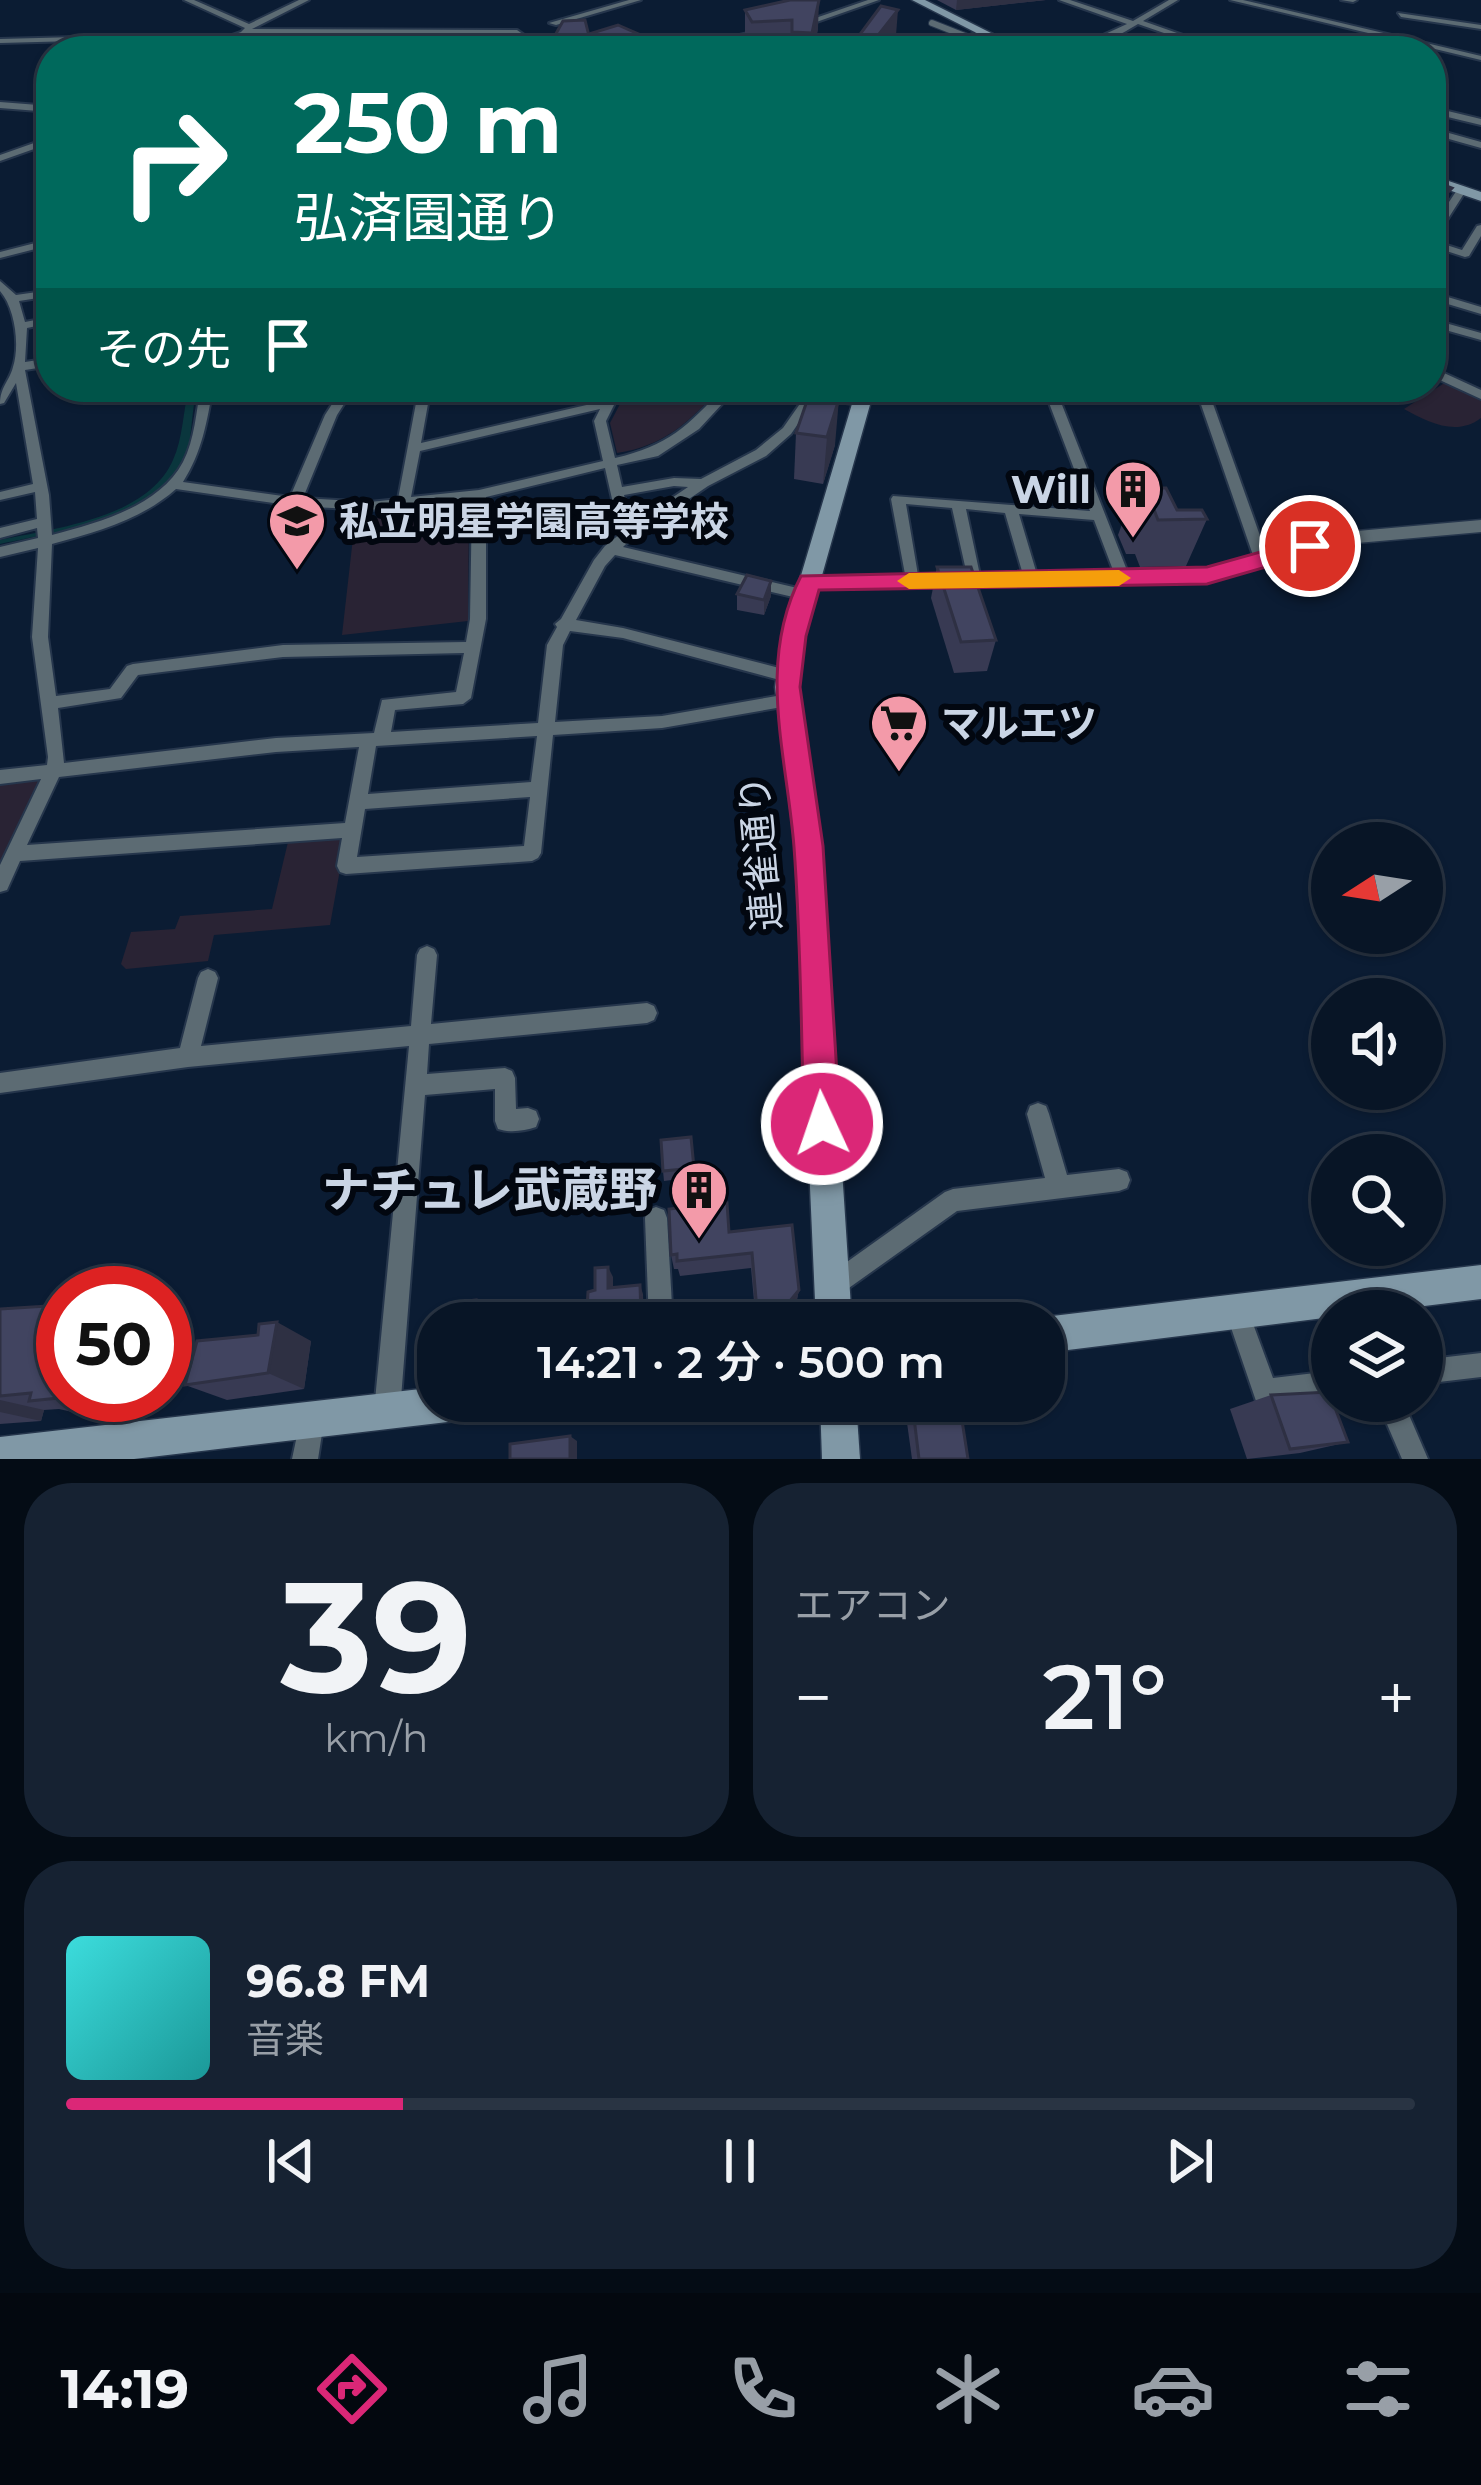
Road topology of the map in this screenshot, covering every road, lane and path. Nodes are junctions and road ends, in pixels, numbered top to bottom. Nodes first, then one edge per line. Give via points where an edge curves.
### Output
1 (188, 0) edge
2 (305, 0) edge
3 (637, 0) edge
4 (842, 0) edge
5 (875, 0) edge
6 (944, 0) edge
7 (1063, 0) edge
8 (1174, 0) edge
9 (1234, 0) edge
10 (1393, 0) edge
11 (1407, 1) edge
12 (919, 2) edge
13 (859, 5) junction
14 (1401, 15) junction
15 (553, 22) dead end
16 (932, 22) dead end
17 (1136, 23) junction
18 (795, 26) edge
19 (780, 28) edge
20 (1481, 28) edge
21 (249, 29) junction
22 (983, 33) junction
23 (1382, 33) junction
24 (234, 36) edge
25 (522, 36) edge
26 (753, 36) edge
27 (965, 36) dead end
28 (974, 36) edge
29 (989, 36) edge
30 (1106, 36) edge
31 (1177, 36) edge
32 (1394, 36) edge
33 (36, 40) edge
34 (0, 41) edge
35 (1446, 49) edge
36 (1481, 58) edge
37 (0, 105) edge
38 (36, 107) edge
39 (1446, 114) edge
40 (1481, 122) edge
41 (1446, 135) edge
42 (36, 145) edge
43 (1481, 145) edge
44 (0, 158) edge
45 (1446, 184) edge
46 (1462, 189) junction
47 (1481, 197) edge
48 (1446, 215) edge
49 (1481, 229) edge
50 (36, 246) edge
51 (1446, 246) edge
52 (0, 255) edge
53 (0, 284) edge
54 (36, 298) edge
55 (1446, 300) edge
56 (15, 304) junction
57 (1481, 311) edge
58 (0, 315) edge
59 (36, 323) edge
60 (21, 326) junction
61 (1446, 326) edge
62 (1481, 337) edge
63 (36, 364) edge
64 (19, 367) junction
65 (1446, 378) edge
66 (1481, 395) edge
67 (0, 400) edge
68 (204, 402) edge
69 (339, 402) edge
70 (422, 402) edge
71 (717, 402) edge
72 (807, 402) edge
73 (861, 402) edge
74 (1055, 402) edge
75 (1206, 402) edge
76 (606, 404) joint
77 (416, 448) junction
78 (607, 461) junction
79 (703, 483) junction
80 (175, 485) junction
81 (40, 487) junction
82 (616, 492) junction
83 (479, 494) junction
84 (0, 496) edge
85 (295, 502) junction
86 (958, 504) junction
87 (403, 506) junction
88 (1011, 509) junction
89 (1098, 516) junction
90 (1481, 526) edge
91 (0, 532) edge
92 (45, 532) junction
93 (627, 535) junction
94 (610, 549) junction
95 (0, 552) edge
96 (1262, 561) junction
97 (1031, 578) junction
98 (1123, 578) junction
99 (974, 580) junction
100 (912, 581) junction
101 (808, 589) junction
102 (563, 624) junction
103 (472, 647) junction
104 (788, 688) junction
105 (47, 704) junction
106 (542, 732) junction
107 (375, 740) junction
108 (55, 768) junction
109 (0, 777) edge
110 (537, 789) junction
111 (358, 802) junction
112 (352, 830) junction
113 (14, 854) junction
114 (0, 884) edge
115 (428, 955) dead end
116 (208, 978) dead end
117 (647, 1013) dead end
118 (420, 1034) junction
119 (188, 1057) junction
120 (0, 1083) edge
121 (417, 1085) junction
122 (1038, 1114) dead end
123 (528, 1119) dead end
124 (1119, 1180) dead end
125 (1059, 1186) junction
126 (656, 1218) dead end
127 (1481, 1282) edge
128 (831, 1288) junction
129 (660, 1302) edge
130 (832, 1302) edge
131 (1237, 1310) junction
132 (1065, 1332) edge
133 (1481, 1364) edge
134 (1443, 1369) edge
135 (1311, 1386) edge
136 (417, 1408) edge
137 (387, 1412) junction
138 (311, 1421) junction
139 (839, 1422) edge
140 (1399, 1422) edge
141 (0, 1456) edge
142 (305, 1459) edge
143 (841, 1459) edge
144 (1415, 1459) edge

1 - 21 street
2 - 21 street
3 - 15 street
4 - 13 street
5 - 13 street
6 - 12 street
7 - 17 street
8 - 17 street
9 - 23 street
10 - 11 street
11 - 14 street
12 - 22 main road
13 - 18 street
14 - 20 street
14 - 23 street
16 - 27 street
17 - 30 street
17 - 31 street
19 - 26 street
21 - 24 street
21 - 25 street
22 - 28 street
22 - 29 main road
23 - 32 street
33 - 34 street
35 - 36 street
37 - 38 street
39 - 40 street
41 - 43 street
42 - 44 street
45 - 46 main road
46 - 47 main road
46 - 48 street
49 - 51 street via 1466,254
50 - 52 street
53 - 56 street
54 - 56 street
55 - 57 street
56 - 58 street
56 - 60 street
59 - 60 street
60 - 64 street
61 - 62 street
63 - 64 street
64 - 67 street
64 - 81 street
65 - 66 street
68 - 80 street via 190,464
69 - 85 street
70 - 77 street
71 - 78 street via 653,453
72 - 79 street via 761,453
73 - 101 main road, 連雀通り
74 - 89 street
75 - 96 street
76 - 77 street
76 - 78 street via 600,421
77 - 87 street
78 - 82 street
78 - 83 street
79 - 82 street
79 - 93 street
80 - 85 street
80 - 92 street via 112,522
81 - 84 street
81 - 92 street
82 - 93 street
83 - 87 street
83 - 103 street
85 - 87 street
86 - 88 street
86 - 99 street
86 - 100 street via 898,499
88 - 89 street
88 - 97 street
89 - 98 street
90 - 96 street via 1376,533
91 - 92 street
92 - 95 street
92 - 105 street via 40,637
93 - 94 street
94 - 101 street
94 - 102 street
96 - 98 street via 1207,576
97 - 98 street
97 - 99 street
99 - 100 street
100 - 101 street
101 - 104 main road, 連雀通り
102 - 104 street via 623,633
102 - 106 street
103 - 105 street via 316,649 133,670 116,694
103 - 107 street via 463,698 388,704
104 - 106 street via 662,722
104 - 128 main road, 連雀通り via 808,846
105 - 108 street
106 - 107 street
106 - 110 street
107 - 108 street
107 - 111 street
108 - 109 street
108 - 113 street
110 - 111 street
110 - 112 street via 532,853 346,866
111 - 112 street
112 - 113 street
113 - 114 street
115 - 118 street
116 - 119 street
117 - 118 street
118 - 119 street
118 - 121 street
119 - 120 street
121 - 123 street via 505,1078 506,1121
121 - 137 street
122 - 125 street
124 - 125 street
125 - 128 street via 953,1200
126 - 129 street
127 - 131 main road
128 - 130 main road, 連雀通り
131 - 132 main road
131 - 135 street via 1265,1392
133 - 134 street
136 - 137 main road
137 - 138 main road
138 - 141 main road
138 - 142 street
139 - 143 main road
140 - 144 street

